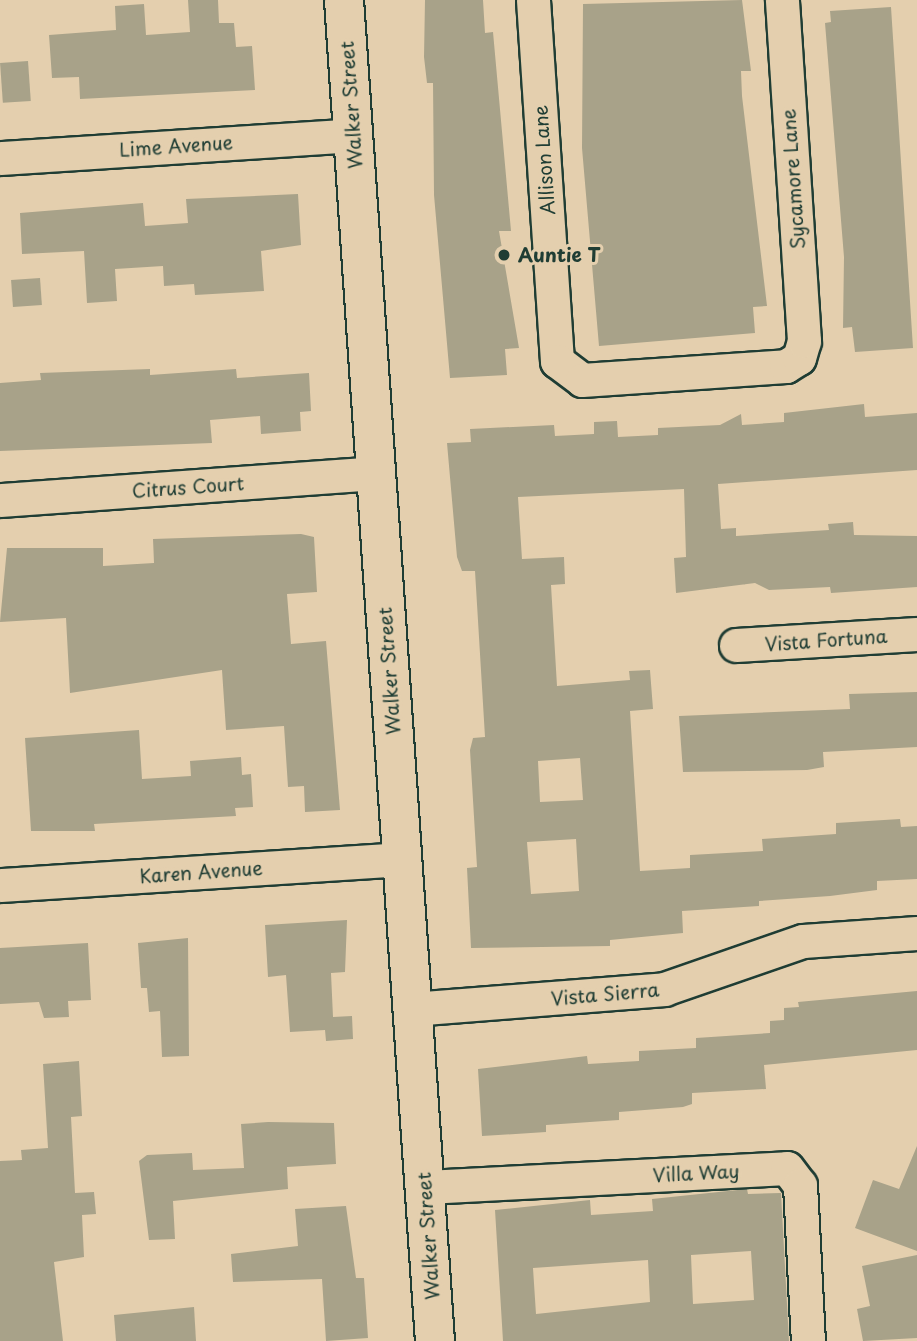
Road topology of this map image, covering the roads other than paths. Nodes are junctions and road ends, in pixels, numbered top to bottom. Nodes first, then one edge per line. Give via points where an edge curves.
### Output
1 (344, 0) edge
2 (533, 0) edge
3 (782, 0) edge
4 (353, 135) junction
5 (0, 158) edge
6 (799, 358) joint
7 (376, 473) junction
8 (0, 500) edge
9 (917, 634) edge
10 (736, 645) dead end
11 (402, 859) junction
12 (0, 885) edge
13 (917, 933) edge
14 (412, 1009) junction
15 (426, 1187) junction
16 (435, 1341) edge
17 (808, 1341) edge

1 - 4 main road, Walker Street
2 - 6 street, Allison Lane via 557,361 582,380 786,366
3 - 6 street, Sycamore Lane via 804,341
4 - 5 street, Lime Avenue
4 - 7 main road, Walker Street
7 - 8 street, Citrus Court
7 - 11 main road, Walker Street
9 - 10 street, Vista Fortuna
11 - 12 street, Karen Avenue
11 - 14 main road, Walker Street
13 - 14 street, Vista Sierra via 803,941 664,989
14 - 15 main road, Walker Street
15 - 16 main road, Walker Street
15 - 17 street, Villa Way via 787,1168 800,1185

